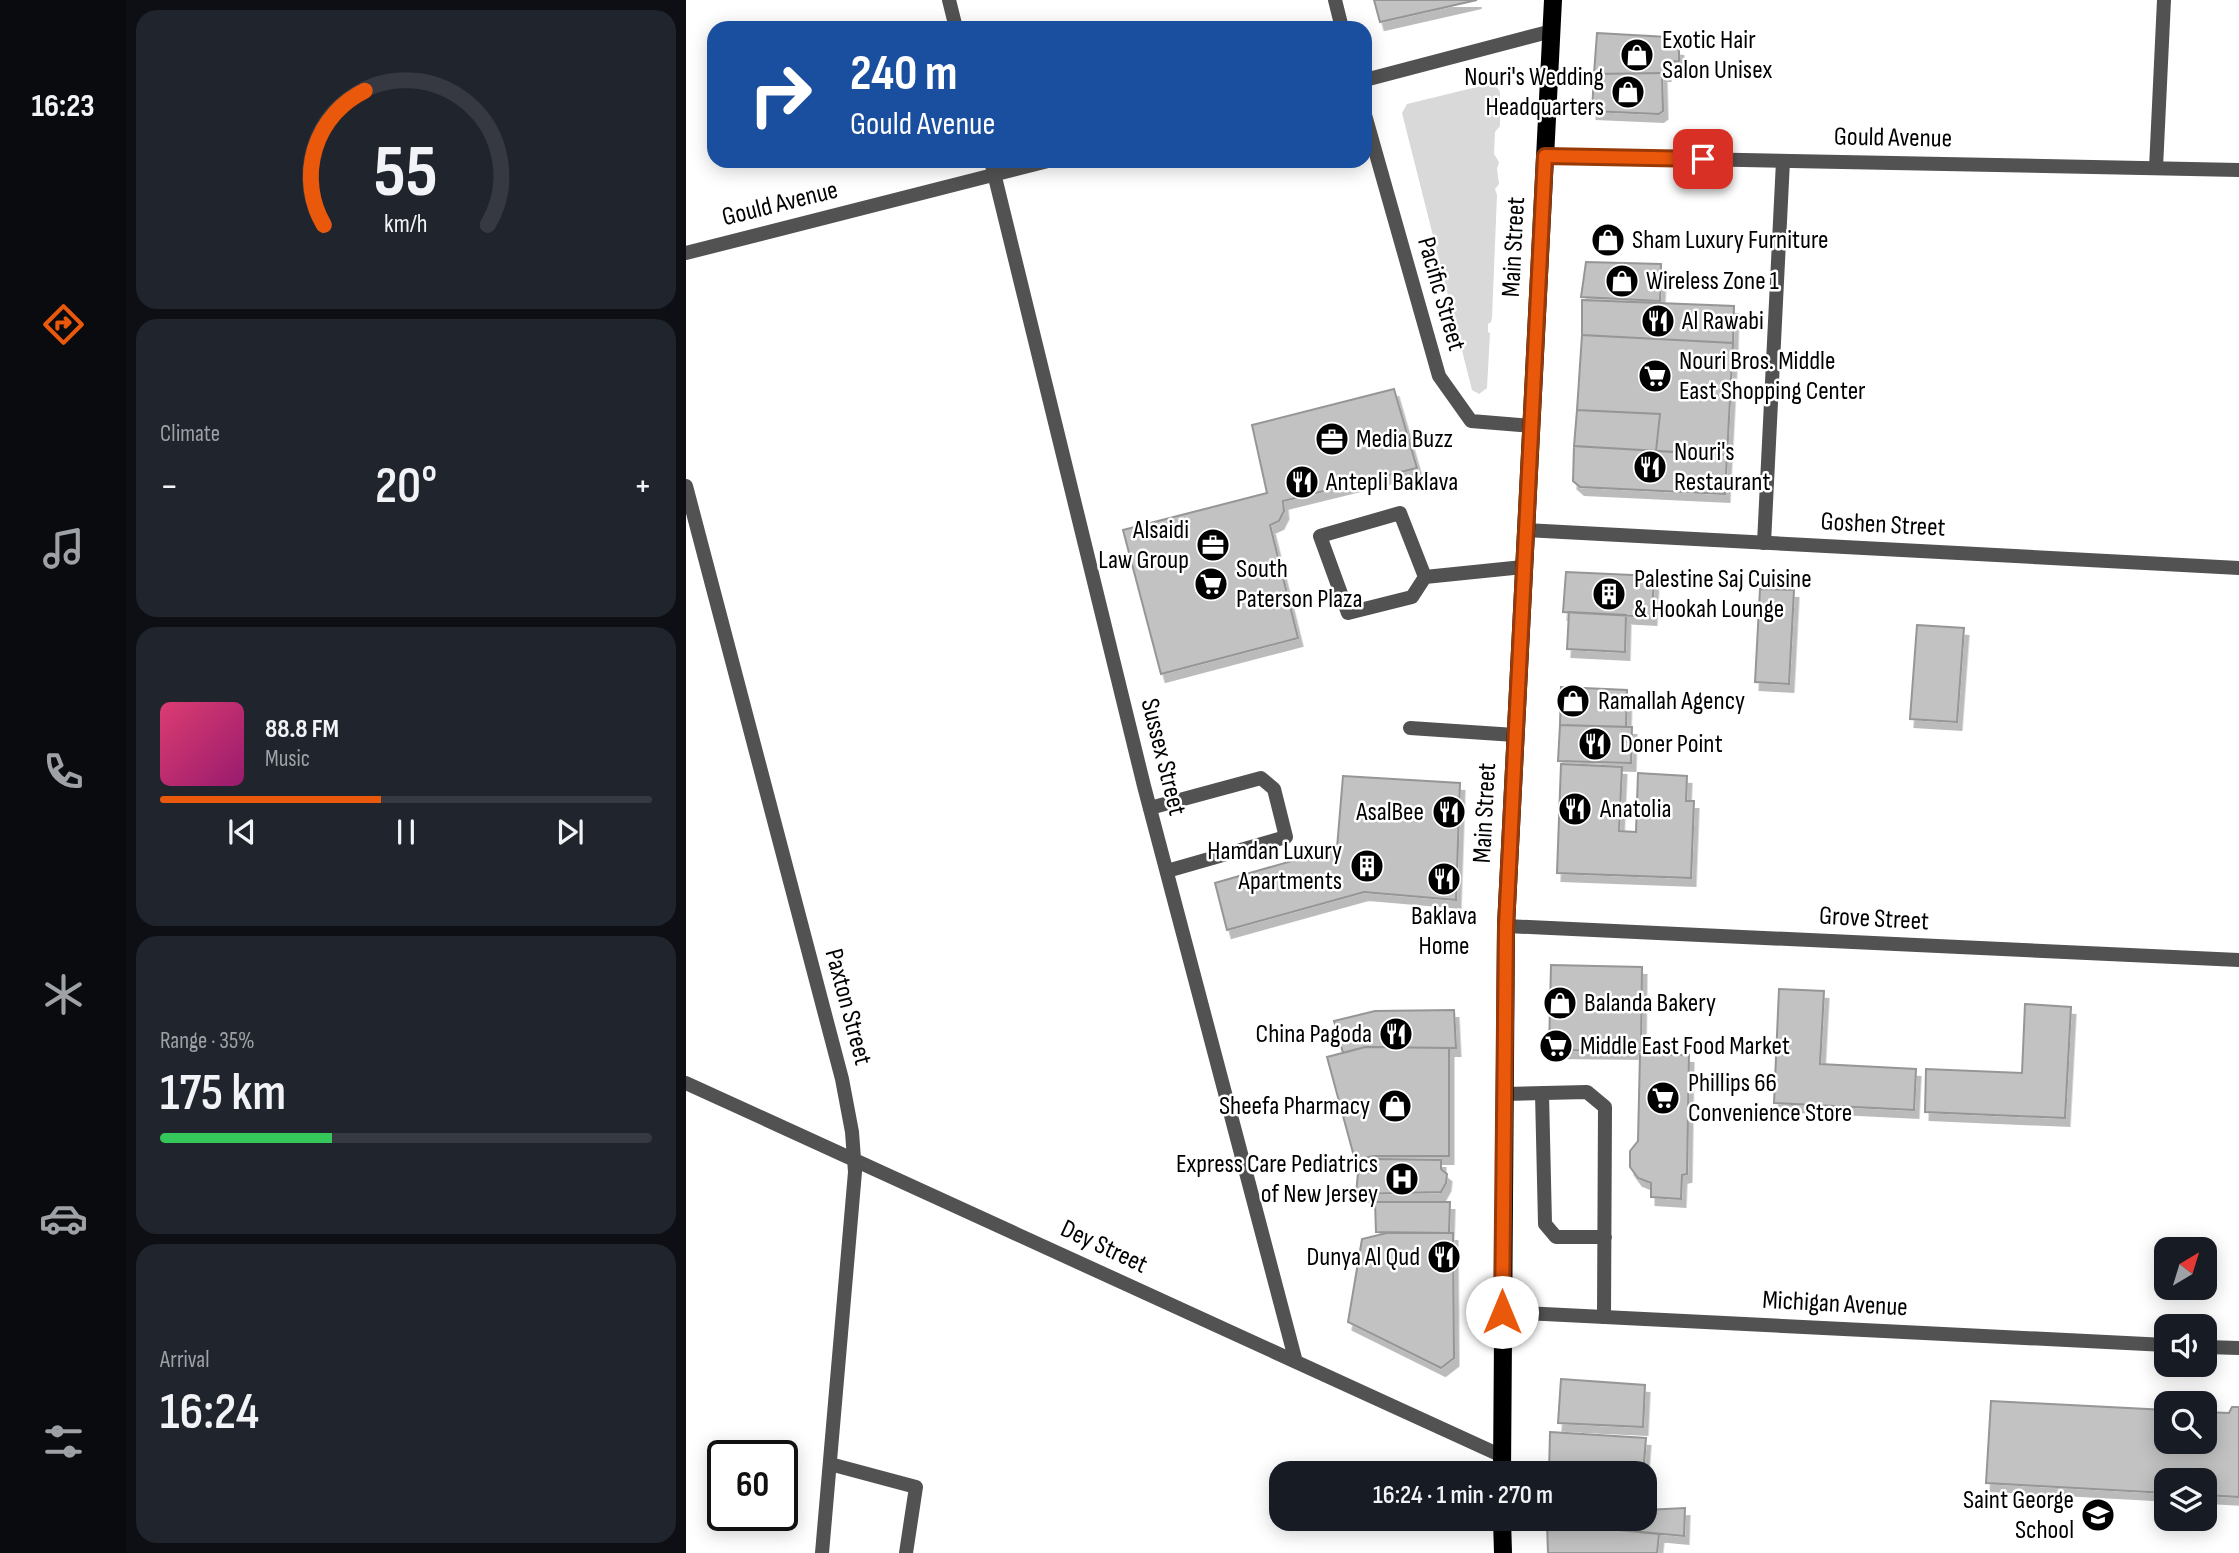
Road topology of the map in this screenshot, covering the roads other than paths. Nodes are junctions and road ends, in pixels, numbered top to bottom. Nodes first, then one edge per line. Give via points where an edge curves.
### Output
1 (949, 0) edge
2 (1335, 0) edge
3 (1553, 0) edge
4 (2164, 0) edge
5 (954, 21) edge
6 (1340, 21) edge
7 (1552, 32) junction
8 (1372, 78) edge
9 (1372, 140) edge
10 (1545, 156) junction
11 (1783, 160) junction
12 (992, 168) edge
13 (2156, 168) junction
14 (2239, 170) edge
15 (686, 253) edge
16 (1531, 426) junction
17 (686, 486) edge
18 (1525, 530) junction
19 (1764, 543) junction
20 (1523, 567) junction
21 (2239, 568) edge
22 (1425, 577) junction
23 (1410, 729) dead end
24 (1515, 735) junction
25 (1150, 808) junction
26 (1167, 871) junction
27 (1506, 926) junction
28 (2239, 960) edge
29 (686, 1083) edge
30 (1542, 1093) junction
31 (1503, 1094) junction
32 (854, 1160) junction
33 (1605, 1237) junction
34 (1502, 1312) junction
35 (1604, 1317) junction
36 (2154, 1344) edge
37 (2217, 1347) edge
38 (2239, 1348) edge
39 (1296, 1362) junction
40 (1494, 1461) edge
41 (1502, 1461) edge
42 (830, 1464) junction
43 (1503, 1531) edge
44 (822, 1553) edge
45 (906, 1553) edge
46 (1503, 1553) edge

1 - 5 street
2 - 6 street
3 - 7 main road, Main Street
4 - 13 street
7 - 8 street
7 - 10 main road, Main Street
9 - 16 street, Pacific Street via 1439,376 1471,421
10 - 11 street, Gould Avenue
10 - 16 main road, Main Street
11 - 13 street, Gould Avenue
11 - 19 street
12 - 15 street, Gould Avenue
12 - 25 street, Sussex Street
13 - 14 street, Gould Avenue
16 - 18 main road, Main Street
17 - 32 street, Paxton Street via 842,1079
18 - 19 street, Goshen Street
18 - 20 main road, Main Street
19 - 21 street, Goshen Street
20 - 22 street
20 - 24 main road, Main Street
22 - 22 street via 1401,513 1320,536 1348,612 1412,597
23 - 24 street
24 - 27 main road, Main Street
25 - 26 street, Sussex Street
25 - 26 street via 1262,778 1274,789 1286,837
26 - 39 street, Sussex Street
27 - 28 street, Grove Street
27 - 31 main road, Main Street
29 - 32 street, Dey Street
30 - 31 street
30 - 33 street via 1545,1224 1556,1237
30 - 33 street via 1587,1092 1605,1107
31 - 34 main road, Main Street
32 - 39 street, Dey Street
32 - 42 street, Paxton Street
33 - 35 street
34 - 35 street, Michigan Avenue
34 - 41 main road, Main Street
35 - 36 street, Michigan Avenue
37 - 38 street
39 - 40 street, Dey Street
42 - 44 street, Paxton Street
42 - 45 street via 916,1488
43 - 46 main road

